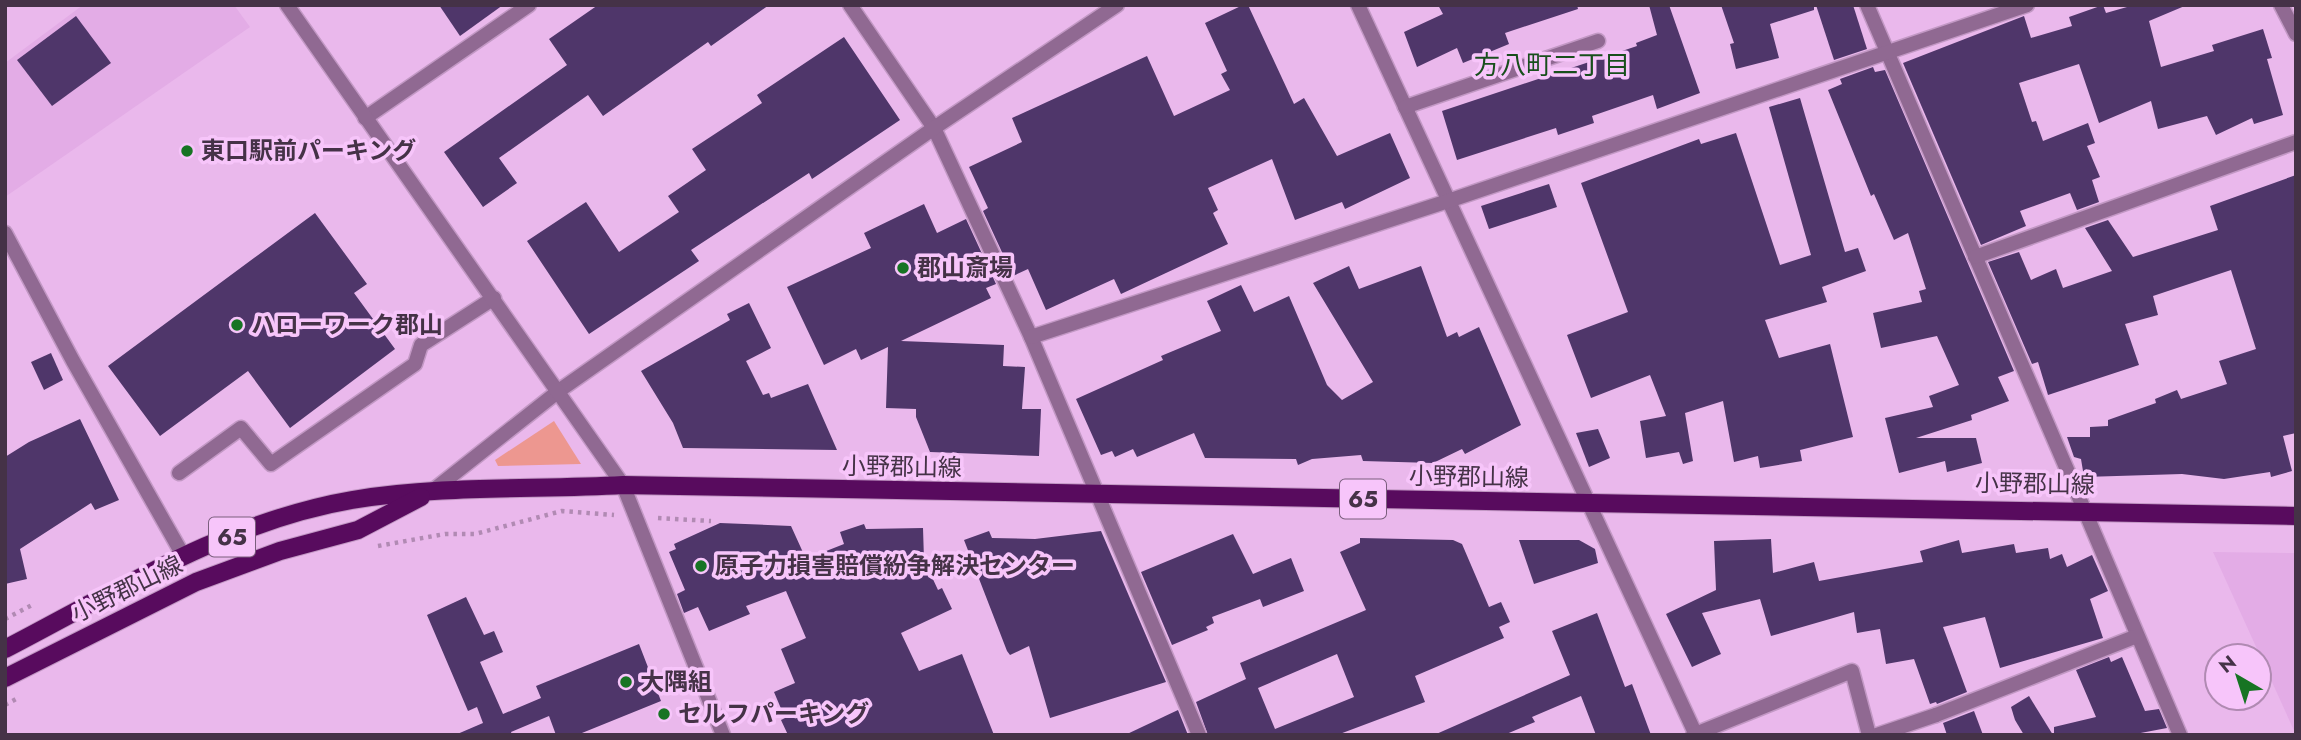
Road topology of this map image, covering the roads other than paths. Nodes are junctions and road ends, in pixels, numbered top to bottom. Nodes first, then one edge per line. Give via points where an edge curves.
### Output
1 (287, 5) edge
2 (529, 5) edge
3 (850, 5) edge
4 (1117, 5) edge
5 (1358, 5) edge
6 (1867, 5) edge
7 (2028, 5) edge
8 (2281, 5) edge
9 (2296, 34) edge
10 (1598, 41) dead end
11 (1888, 53) junction
12 (1405, 107) junction
13 (365, 118) junction
14 (934, 128) junction
15 (2296, 142) edge
16 (1448, 201) junction
17 (5, 233) edge
18 (1975, 257) junction
19 (494, 298) junction
20 (1031, 337) junction
21 (560, 390) junction
22 (179, 474) dead end
23 (624, 485) junction
24 (431, 492) junction
25 (1097, 495) junction
26 (1591, 504) junction
27 (2084, 509) junction
28 (2296, 516) edge
29 (184, 557) junction
30 (2137, 636) junction
31 (5, 649) edge
32 (5, 678) edge
33 (1695, 734) edge
34 (723, 735) edge
35 (1199, 735) edge
36 (1869, 735) edge
37 (1877, 735) edge
38 (2180, 735) edge

1 - 13 street
2 - 13 street
3 - 14 street
4 - 14 street
5 - 12 street
6 - 11 street
7 - 11 street
8 - 9 street
10 - 12 street
11 - 16 street
11 - 18 street
12 - 16 street
13 - 19 street
14 - 20 street
14 - 21 street
15 - 18 street
16 - 20 street
16 - 26 street
17 - 29 street
18 - 27 street
19 - 21 street
19 - 22 street via 421,345 415,364 271,464 241,428
20 - 25 street
21 - 23 street
21 - 24 street
23 - 24 main road, 小野郡山線 / 65
23 - 25 main road, 小野郡山線 / 65
23 - 34 street
24 - 29 main road, 小野郡山線 / 65 via 317,508
24 - 32 main road, 小野郡山線 / 65 via 358,530 280,551 196,582
25 - 26 main road, 小野郡山線 / 65
25 - 35 street
26 - 27 main road, 小野郡山線 / 65
26 - 33 street
27 - 28 main road, 小野郡山線 / 65
27 - 30 street
29 - 31 main road, 小野郡山線 / 65
30 - 37 street
30 - 38 street
33 - 36 street via 1852,671

